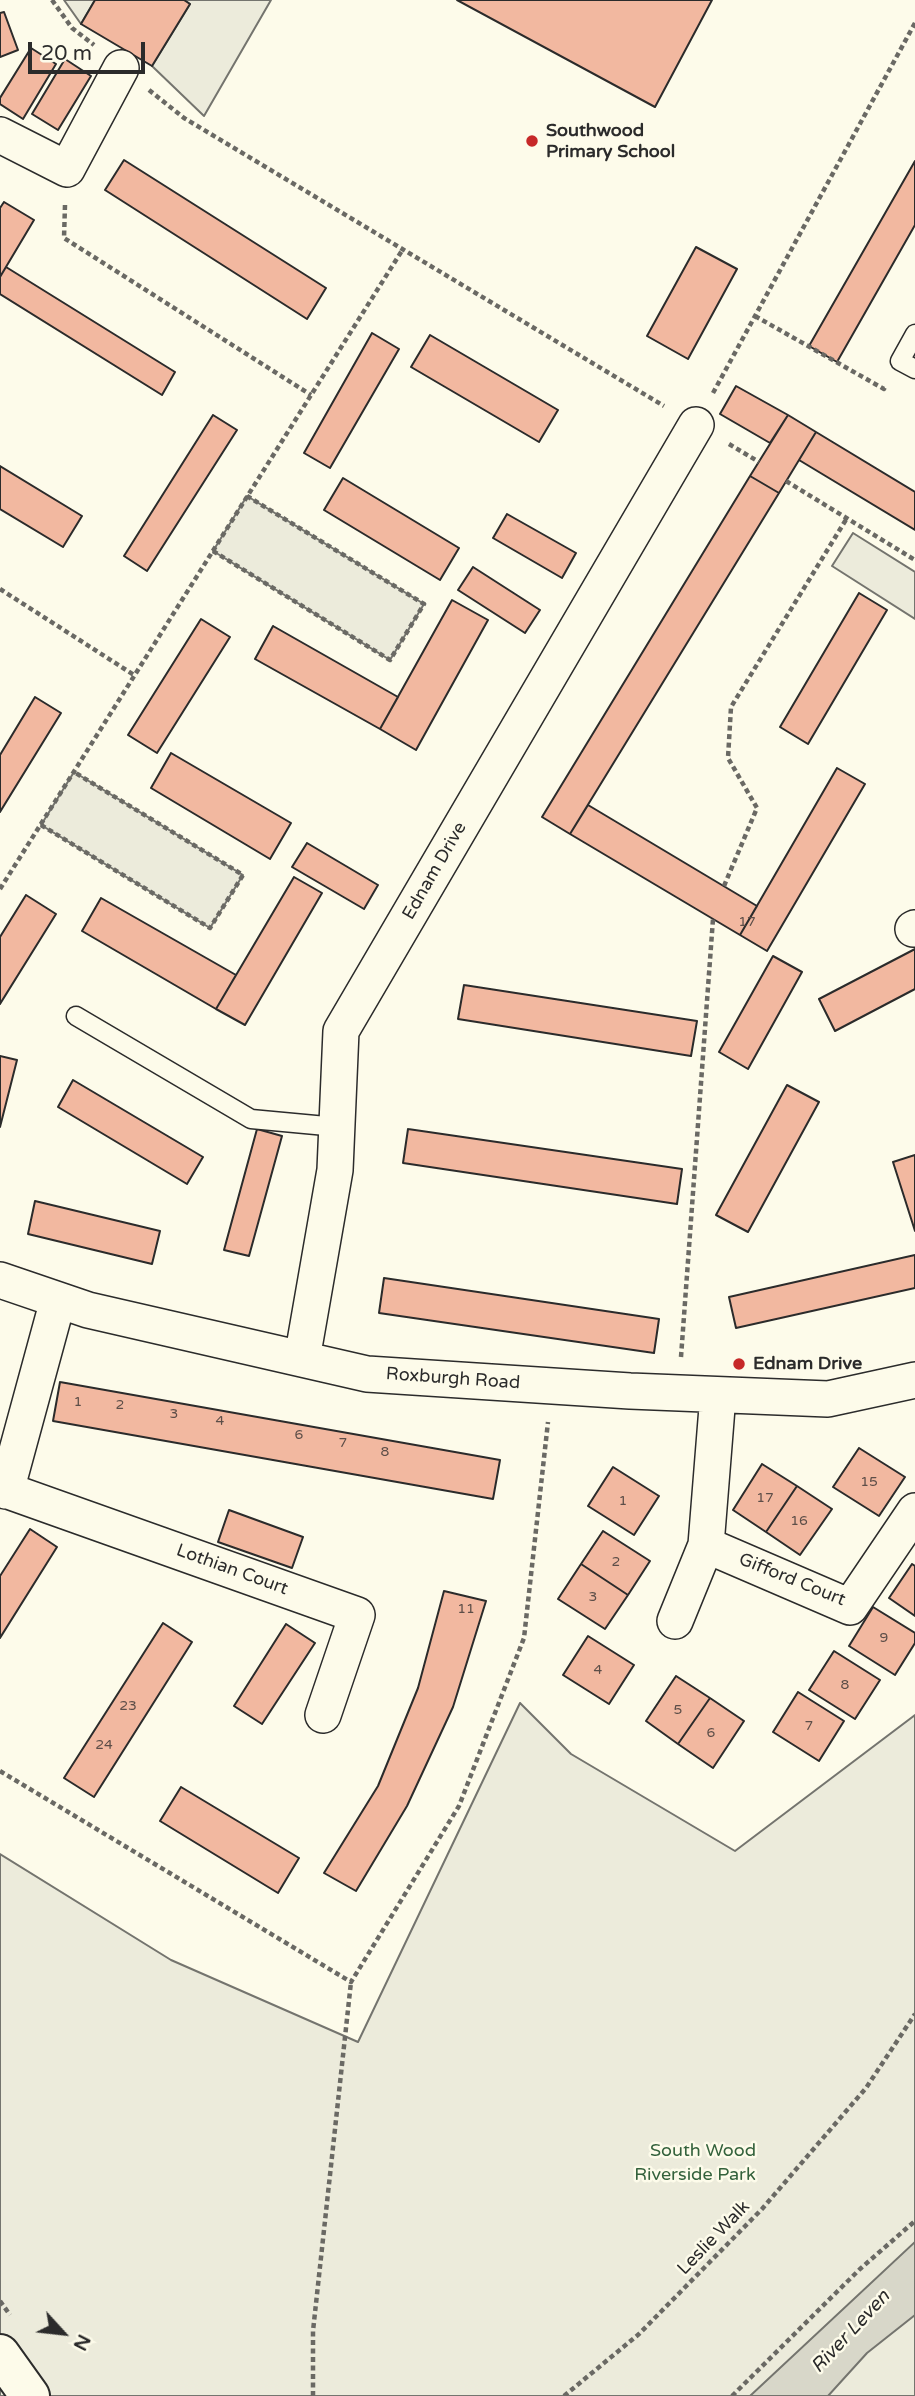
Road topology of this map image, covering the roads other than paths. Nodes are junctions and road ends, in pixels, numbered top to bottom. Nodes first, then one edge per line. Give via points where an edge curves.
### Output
1 (121, 68) road end
2 (0, 135) edge
3 (915, 334) edge
4 (907, 365) edge
5 (696, 425) road end
6 (76, 1016) dead end
7 (337, 1127) junction
8 (0, 1280) edge
9 (58, 1300) junction
10 (302, 1359) junction
11 (915, 1380) edge
12 (718, 1395) junction
13 (3, 1490) edge
14 (915, 1511) edge
15 (706, 1545) junction
16 (675, 1621) dead end
17 (323, 1715) dead end
18 (0, 2354) edge
19 (30, 2396) edge

1 - 2 street via 67,169
3 - 4 lane
5 - 7 street, Ednam Drive via 341,1031
6 - 7 lane via 250,1119
7 - 10 street, Ednam Drive via 335,1170
8 - 9 street, Roxburgh Road
9 - 10 street, Roxburgh Road
9 - 13 street, Lothian Court
10 - 12 street, Roxburgh Road via 367,1374
11 - 12 street, Roxburgh Road via 828,1399
12 - 15 street
13 - 17 street, Lothian Court via 357,1615
14 - 15 street, Gifford Court via 850,1607
15 - 16 street
18 - 19 main road

